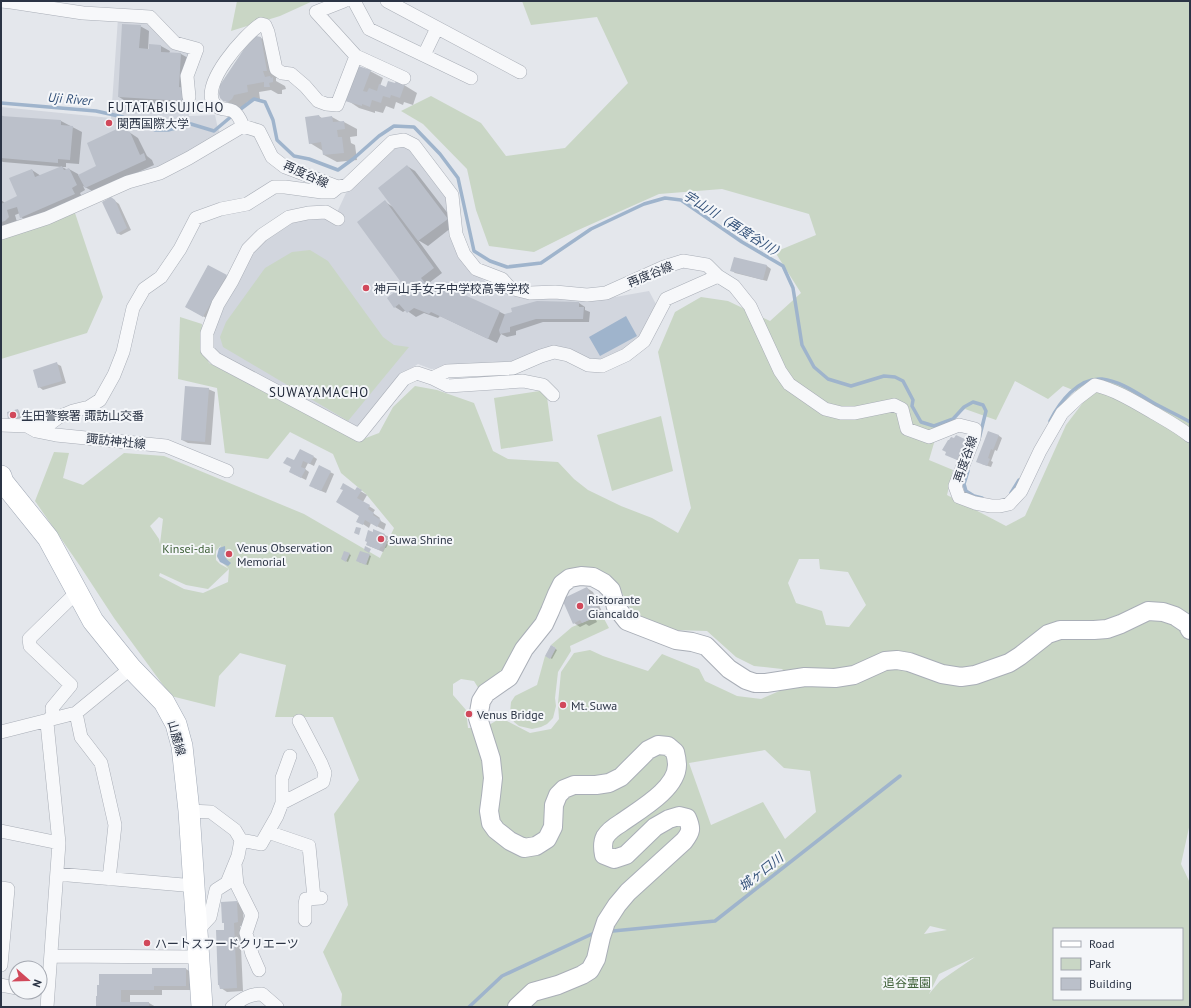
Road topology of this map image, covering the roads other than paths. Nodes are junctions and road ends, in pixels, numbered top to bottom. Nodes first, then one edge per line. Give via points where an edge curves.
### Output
1 (1, 1) edge
2 (344, 1) edge
3 (354, 1) edge
4 (388, 1) edge
5 (437, 28) junction
6 (424, 55) junction
7 (356, 56) junction
8 (520, 72) dead end
9 (404, 78) dead end
10 (471, 78) dead end
11 (189, 97) dead end
12 (238, 118) junction
13 (338, 187) junction
14 (338, 219) dead end
15 (1, 233) edge
16 (718, 276) junction
17 (432, 378) junction
18 (553, 395) dead end
19 (1, 426) edge
20 (27, 426) junction
21 (1190, 436) edge
22 (227, 471) dead end
23 (2, 481) edge
24 (77, 592) junction
25 (1190, 630) edge
26 (131, 668) junction
27 (76, 713) junction
28 (49, 719) junction
29 (299, 721) dead end
30 (1, 732) edge
31 (290, 756) dead end
32 (282, 803) junction
33 (189, 811) junction
34 (1, 831) edge
35 (268, 832) junction
36 (241, 840) junction
37 (59, 843) junction
38 (235, 864) junction
39 (57, 874) junction
40 (110, 879) junction
41 (195, 886) junction
42 (1, 888) edge
43 (305, 920) dead end
44 (197, 931) junction
45 (51, 956) junction
46 (198, 957) junction
47 (1, 965) edge
48 (259, 970) dead end
49 (48, 972) edge
50 (202, 1007) edge
51 (232, 1007) edge
52 (277, 1007) edge
53 (518, 1007) edge

1 - 11 street via 84,13 150,17 175,43 197,49 187,76
2 - 7 street via 316,12
3 - 6 street via 369,29
4 - 5 street
5 - 6 street
5 - 8 street
6 - 10 street
7 - 9 street
7 - 12 street, 再度谷線 via 337,105 326,104 318,101 291,74 276,69 268,32 265,25 261,24 233,51 212,88 211,98 216,105
12 - 13 street, 再度谷線 via 259,131 272,157 285,167
12 - 15 street via 190,158 160,173 128,182 47,218
13 - 16 street, 再度谷線 via 347,185 392,142 404,140 414,145 452,195 456,234 464,254 476,269 502,279 510,288 530,293 606,293 682,261 707,264
13 - 20 street via 332,192 322,192 274,187 247,204 196,218 180,249 161,277 144,289 133,308 122,352 100,400 47,426
14 - 17 street via 326,212 289,217 262,235 248,249 218,304 207,333 207,350 216,358 359,435 404,379 417,373
16 - 17 street via 666,299 644,341 626,355 602,366 588,365 568,355 554,352 513,368 447,372
16 - 21 street, 再度谷線 via 734,286 750,306 780,372 789,384 825,409 855,413 894,405 902,409 907,429 929,437 959,425 974,429 974,438 955,486 959,497 975,503 1000,506 1009,504 1021,491 1062,413 1095,385 1107,388 1139,405
17 - 18 street via 448,386 523,381 543,385
19 - 20 street, 諏訪神社線
20 - 22 street, 諏訪神社線 via 36,431 56,435 166,446
23 - 24 main road, 山麓線 via 48,538
24 - 26 main road, 山麓線 via 93,621
24 - 28 street via 29,639 30,646 71,685 52,708 53,715
25 - 53 street via 1187,624 1175,616 1148,611 1107,629 1060,630 1048,634 1009,663 975,675 942,674 897,660 885,661 854,675 835,678 790,678 755,683 729,668 706,646 676,640 627,620 616,607 611,590 594,577 570,578 562,584 544,624 524,649 509,677 486,693 481,701 478,718 491,759 493,778 489,811 491,823 510,841 524,848 536,846 547,839 553,827 554,805 564,789 574,785 596,786 609,783 621,777 648,750 658,745 668,746 675,752 677,766 674,777 658,797 605,837 604,855 614,859 626,855 655,827 679,816 687,818 690,833 616,905 606,922 596,959 590,970 533,992
26 - 27 street
26 - 33 main road, 山麓線 via 164,702 176,724 182,746
27 - 28 street
27 - 40 street via 81,738 101,762 115,825
28 - 30 street
28 - 37 street via 47,723
29 - 32 street via 325,773 323,782
31 - 32 street via 282,778
32 - 35 street
33 - 36 street via 211,812 235,830
33 - 41 main road, 山麓線
34 - 37 street
35 - 36 street via 261,844
35 - 43 street via 309,846 318,898 306,898
36 - 38 street
37 - 39 street
38 - 44 street via 227,883 216,890 210,917
38 - 48 street via 237,885 252,915 246,933
39 - 40 street
39 - 45 street
40 - 41 street
41 - 44 main road, 山麓線
42 - 47 street via 8,889
44 - 46 main road, 山麓線
45 - 46 street
45 - 49 street
46 - 50 main road, 山麓線
51 - 52 street via 253,994 262,994

